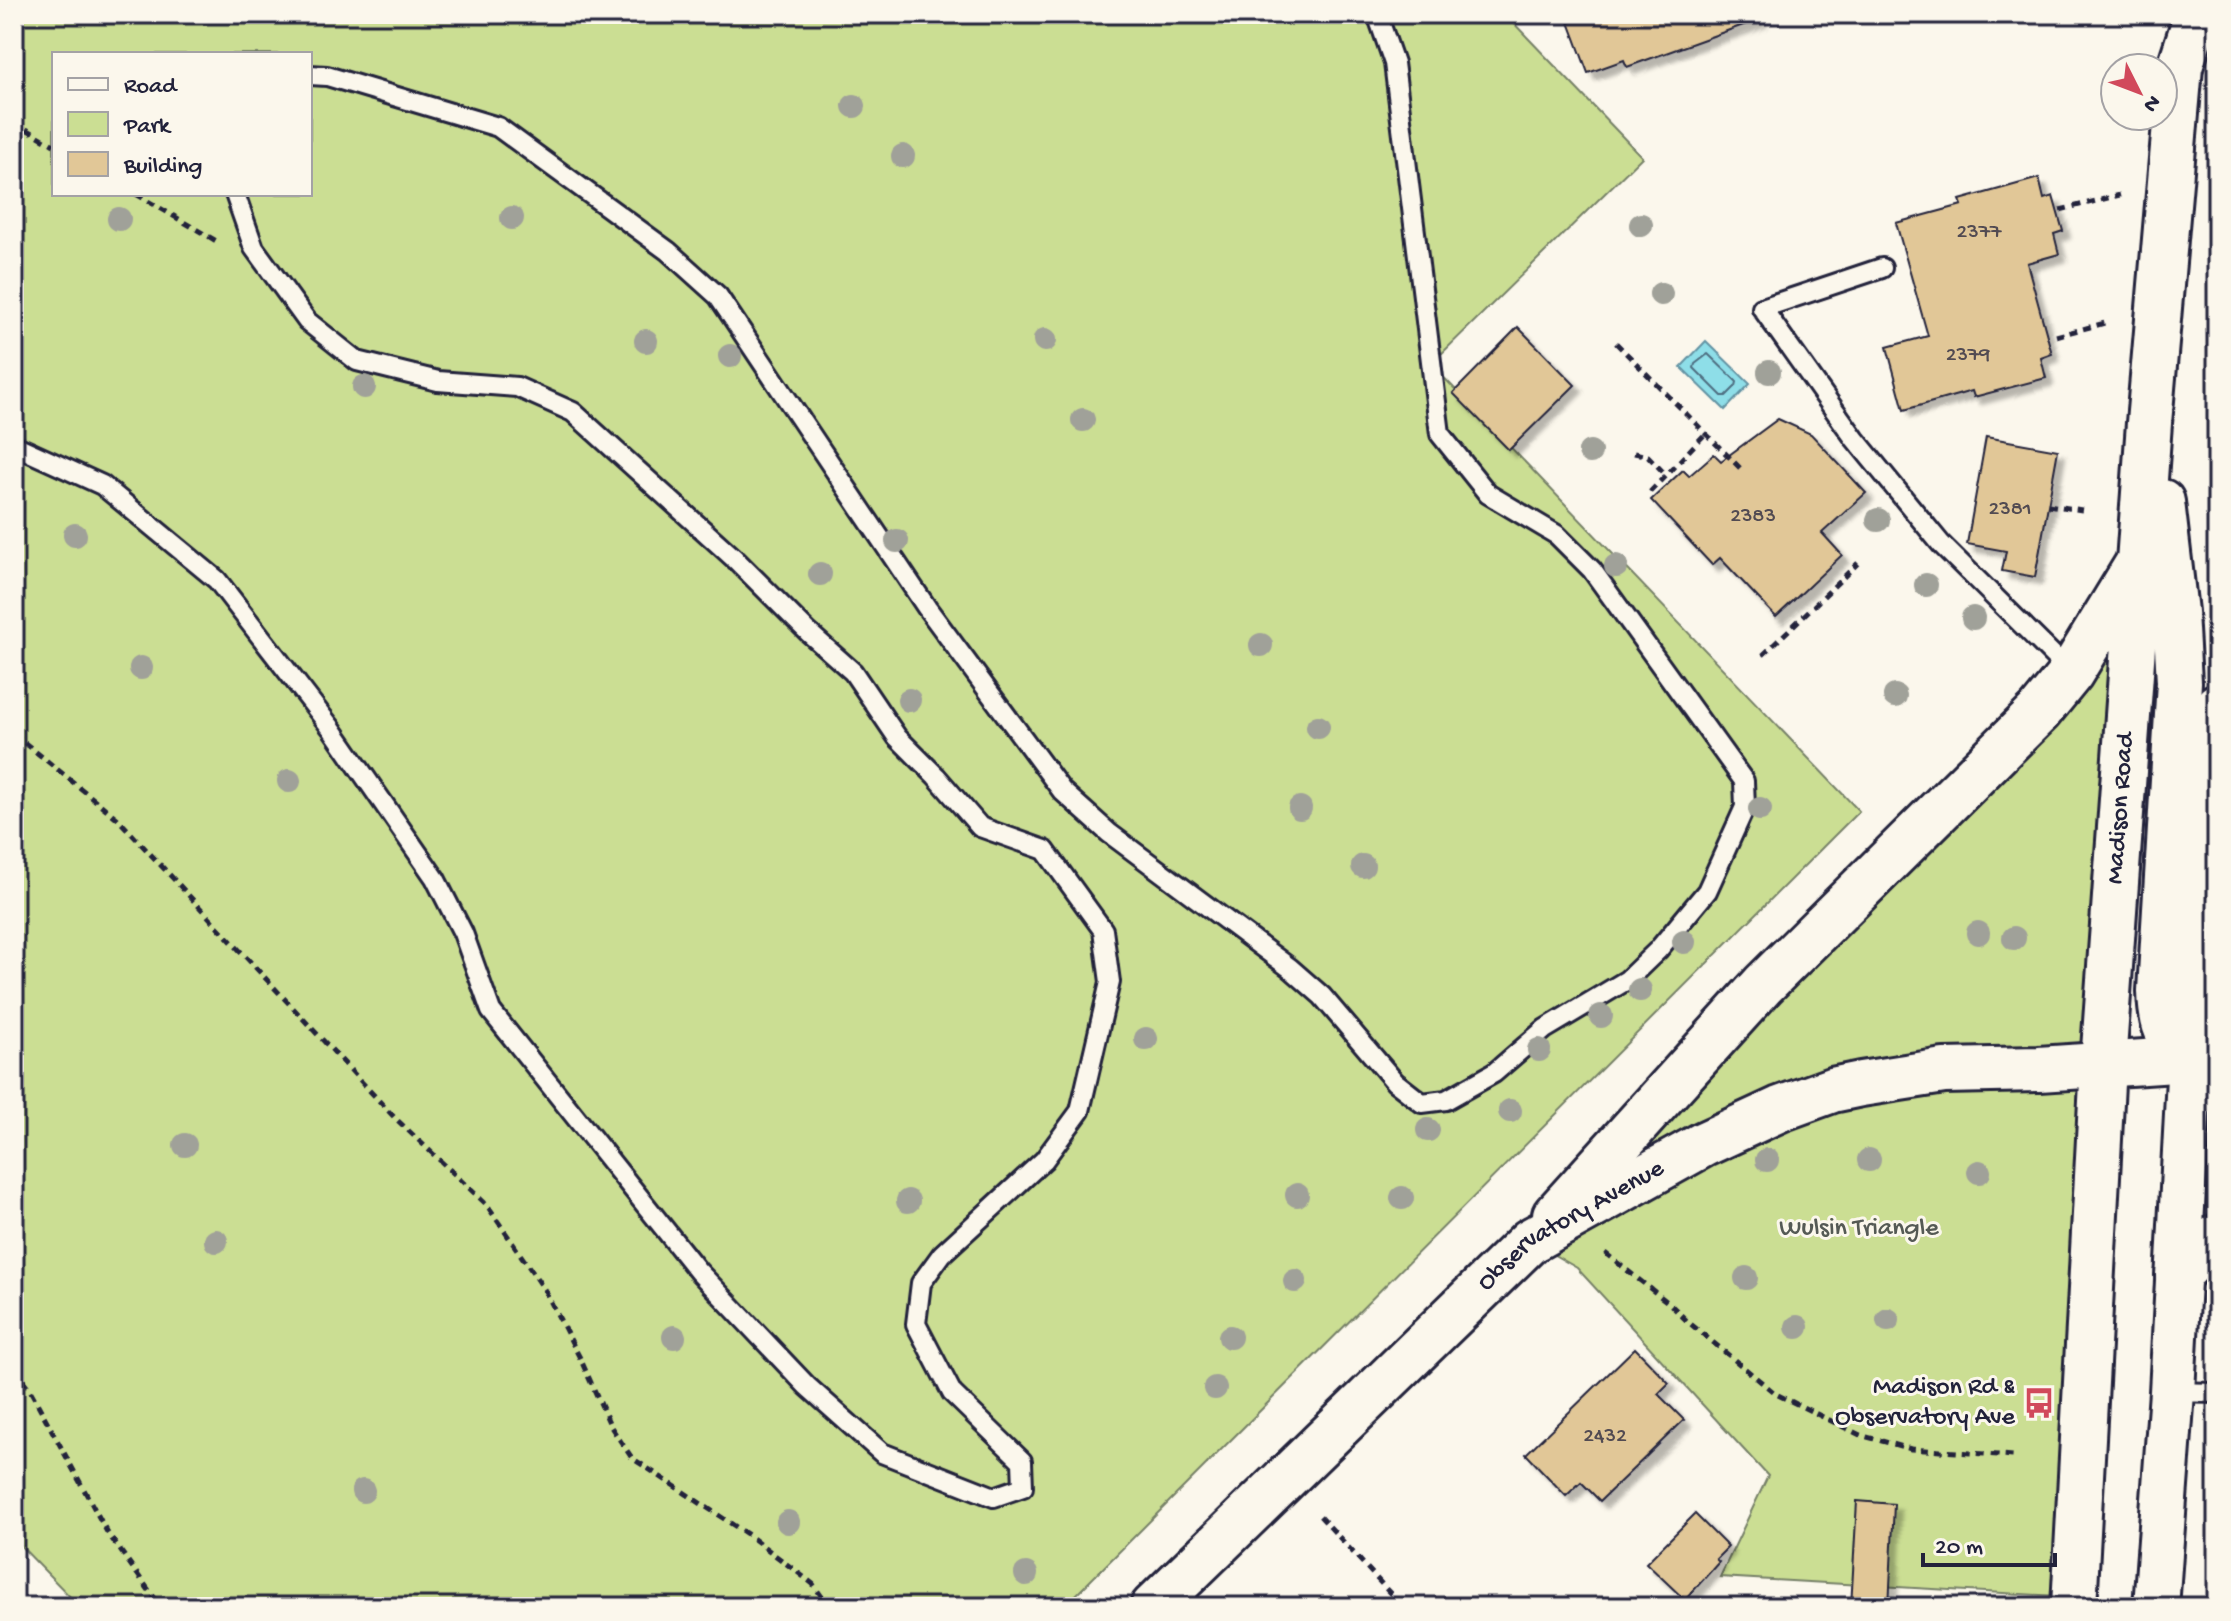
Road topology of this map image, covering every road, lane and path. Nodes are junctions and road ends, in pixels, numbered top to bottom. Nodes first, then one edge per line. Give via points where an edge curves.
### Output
1 (1377, 14) edge
2 (2197, 14) edge
3 (312, 75) edge
4 (14, 122) edge
5 (52, 144) edge
6 (2120, 195) dead end
7 (139, 196) edge
8 (236, 196) edge
9 (2060, 210) dead end
10 (1882, 268) dead end
11 (274, 276) junction
12 (2105, 323) dead end
13 (2056, 336) dead end
14 (1616, 343) dead end
15 (2150, 407) junction
16 (1706, 433) junction
17 (14, 445) edge
18 (1634, 453) dead end
19 (1741, 469) dead end
20 (1667, 476) junction
21 (1650, 492) dead end
22 (2048, 505) dead end
23 (2082, 510) dead end
24 (1858, 563) dead end
25 (2138, 563) junction
26 (1763, 655) dead end
27 (2071, 673) junction
28 (2217, 706) edge
29 (14, 734) edge
30 (2211, 858) edge
31 (2204, 1060) edge
32 (2103, 1064) junction
33 (2217, 1237) edge
34 (1530, 1241) junction
35 (1605, 1253) dead end
36 (2178, 1275) junction
37 (14, 1369) edge
38 (2172, 1392) junction
39 (2217, 1393) edge
40 (2014, 1456) dead end
41 (1320, 1516) dead end
42 (1392, 1596) junction
43 (1398, 1602) dead end
44 (161, 1607) edge
45 (829, 1607) edge
46 (1153, 1607) edge
47 (1382, 1607) edge
48 (2074, 1607) edge
49 (2156, 1607) edge

1 - 3 lane via 1394,63 1440,434 1488,494 1557,535 1592,570 1744,781 1745,807 1707,891 1658,950 1627,980 1545,1029 1494,1073 1446,1100 1422,1103 1395,1082 1322,996 1290,968 1109,833 1062,791 927,608 718,296 668,251 498,127
2 - 15 main road, Madison Road via 2180,67
4 - 5 path
6 - 9 path
7 - 11 path
8 - 11 lane via 254,248
10 - 27 lane via 1762,308 1855,439 1941,544
11 - 17 lane via 307,321 357,361 438,381 517,387 573,412 853,672 897,737 980,827 1045,850 1103,930 1110,982 1080,1111 1044,1160 942,1254 921,1283 916,1324 952,1393 1022,1461 1023,1487 994,1497 882,1453 807,1386 698,1271 491,1011 463,933 435,878 332,729 217,580 102,485
12 - 13 path
14 - 16 path
15 - 25 main road, Madison Road
15 - 31 main road via 2179,682 2161,1020 2172,1043
16 - 19 path
16 - 20 path
18 - 20 path via 1648,456
20 - 21 path
22 - 23 path
24 - 26 path
25 - 27 main road
25 - 32 main road, Madison Road
27 - 34 main road via 2040,711 1763,985
28 - 30 main road
29 - 45 path via 117,818 395,1118 486,1204 544,1289 611,1427 632,1458 750,1536 813,1584
30 - 31 main road
31 - 32 main road, Observatory Avenue
31 - 36 main road
32 - 34 main road, Observatory Avenue via 1944,1071 1832,1090 1704,1144
32 - 48 main road, Madison Road
33 - 36 main road
34 - 46 main road, Observatory Avenue
35 - 40 path via 1790,1401 1860,1435 1911,1449
36 - 38 main road
37 - 44 path via 107,1532
38 - 39 lane
38 - 49 main road
41 - 42 path
42 - 43 path
42 - 47 path

